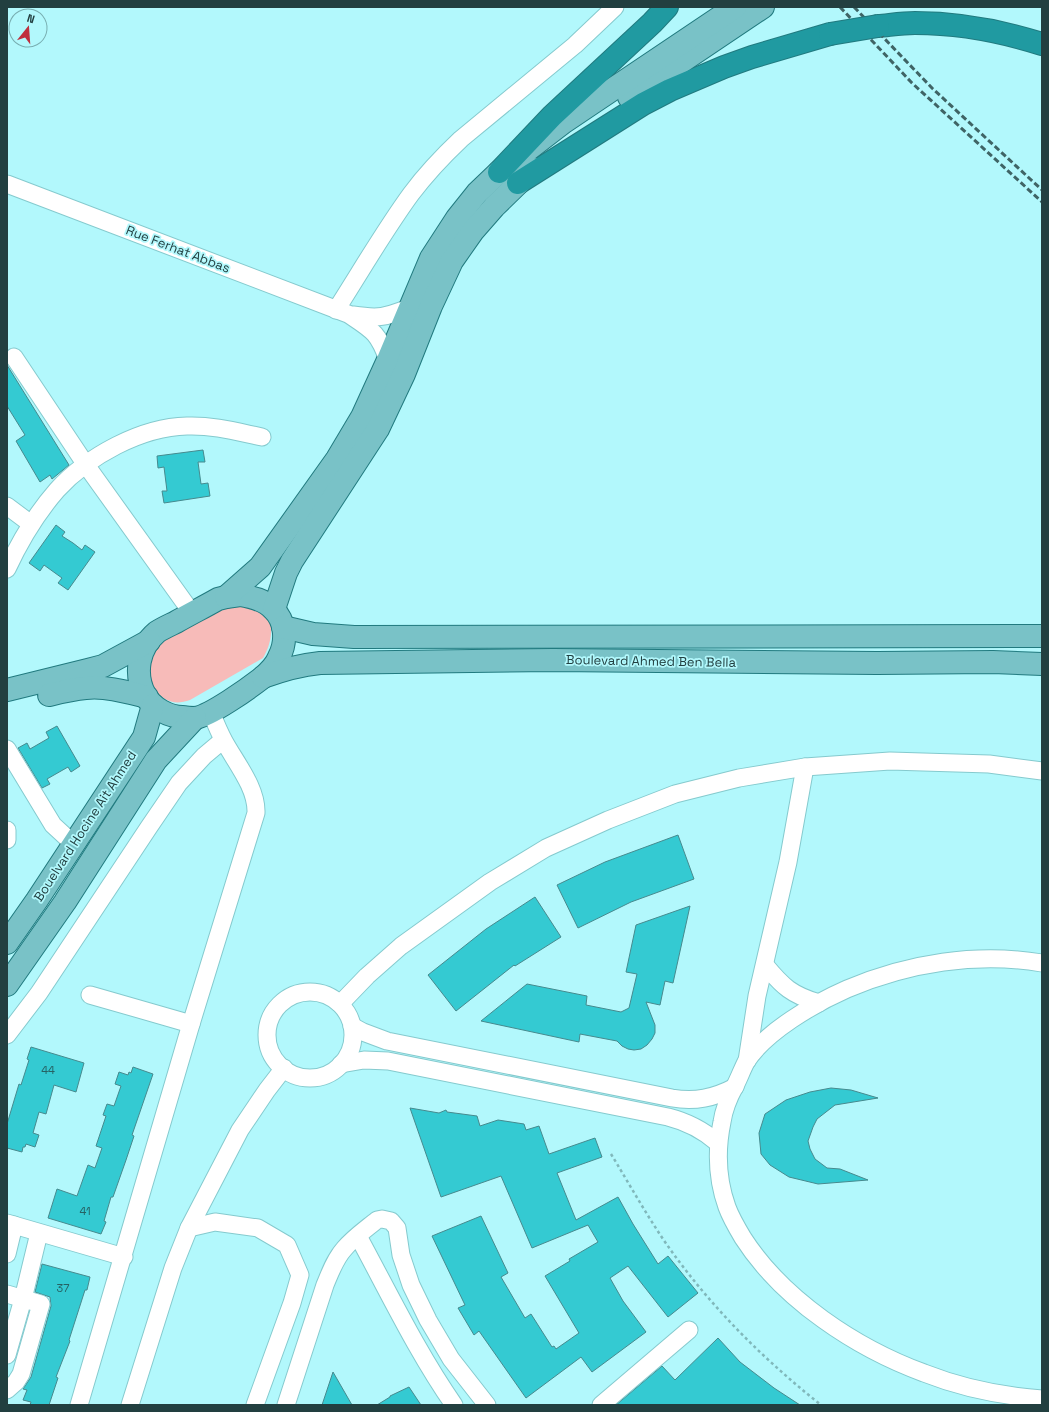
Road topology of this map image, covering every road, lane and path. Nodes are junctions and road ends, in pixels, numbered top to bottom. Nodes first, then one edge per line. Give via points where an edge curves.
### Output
1 (615, 7) edge
2 (667, 7) edge
3 (735, 7) edge
4 (763, 7) edge
5 (1042, 44) edge
6 (499, 172) junction
7 (518, 183) junction
8 (7, 184) edge
9 (409, 308) junction
10 (342, 312) junction
11 (14, 357) dead end
12 (388, 360) junction
13 (262, 437) dead end
14 (86, 465) junction
15 (7, 506) edge
16 (31, 524) junction
17 (7, 569) edge
18 (226, 596) junction
19 (192, 612) junction
20 (278, 618) junction
21 (1042, 636) edge
22 (149, 641) junction
23 (1042, 664) edge
24 (263, 677) junction
25 (7, 690) edge
26 (150, 701) junction
27 (7, 704) edge
28 (203, 715) junction
29 (223, 740) junction
30 (7, 750) edge
31 (805, 766) junction
32 (1042, 771) edge
33 (7, 830) edge
34 (7, 840) edge
35 (75, 841) junction
36 (8, 939) edge
37 (1042, 963) edge
38 (765, 965) junction
39 (7, 986) edge
40 (90, 995) dead end
41 (820, 1003) junction
42 (340, 1004) junction
43 (192, 1024) junction
44 (352, 1026) junction
45 (7, 1034) edge
46 (747, 1061) junction
47 (341, 1064) junction
48 (284, 1068) junction
49 (735, 1087) junction
50 (718, 1143) junction
51 (611, 1154) dead end
52 (11, 1224) edge
53 (189, 1228) junction
54 (39, 1233) junction
55 (358, 1236) junction
56 (7, 1254) edge
57 (124, 1257) junction
58 (15, 1297) edge
59 (689, 1330) dead end
60 (7, 1355) edge
61 (7, 1390) edge
62 (1042, 1399) edge
63 (79, 1405) edge
64 (130, 1405) edge
65 (255, 1405) edge
66 (286, 1405) edge
67 (454, 1405) edge
68 (487, 1405) edge
69 (601, 1405) edge
70 (821, 1405) edge

1 - 10 street via 575,45 444,156 398,213
2 - 6 highway via 552,116
3 - 6 main road via 564,122
4 - 7 main road via 567,138
5 - 7 highway, bridge via 986,29 950,24 878,26 830,34 752,57 670,90
6 - 9 main road via 477,193 457,218 431,258
7 - 20 main road via 473,231 452,261 378,429 286,573
8 - 10 street, Rue Ferhat Abbas
9 - 10 street, Rue Ferhat Abbas via 378,318
9 - 12 main road
10 - 12 street, Rue Ferhat Abbas via 374,333 383,346
11 - 14 street
12 - 18 main road via 362,417 337,459 260,567
13 - 14 street via 212,427 187,426 150,431 123,441
14 - 16 street via 58,489
14 - 19 street
15 - 16 street
16 - 17 street
18 - 19 main road
18 - 20 main road via 254,598
19 - 22 main road via 158,632
20 - 21 main road, Boulevard Ahmed Ben Bella via 313,634 354,637
20 - 24 main road via 284,632 280,656
22 - 25 main road via 103,666
22 - 26 main road via 142,652 139,677 142,689
23 - 24 main road, Boulevard Ahmed Ben Bella via 552,660 343,663 304,664
24 - 28 main road
26 - 27 main road via 114,689 86,687
26 - 28 main road via 164,712 178,717
26 - 35 main road, Bouelvard Hocine Ait Ahmed via 144,737
28 - 29 street
28 - 39 main road via 156,760 65,902
29 - 43 street via 252,791 256,813
29 - 45 street via 179,783 39,992
30 - 35 street via 53,825 66,837
31 - 32 street via 890,761 989,764
31 - 38 street via 788,862
31 - 42 street via 739,778 674,794 546,848 490,882 401,946
33 - 34 street
35 - 36 main road, Bouelvard Hocine Ait Ahmed
37 - 41 street via 985,959 925,965 860,984
38 - 41 street via 793,994
38 - 46 street via 757,996
40 - 43 street
41 - 46 street via 778,1030 763,1042
42 - 44 street
42 - 48 street via 333,998 308,992 291,996 278,1007 270,1022 268,1038 273,1055
43 - 57 street
44 - 47 street via 352,1042
44 - 49 street via 387,1041 672,1098 700,1100
46 - 49 street
47 - 48 street via 328,1073 313,1077 298,1075
47 - 50 street via 364,1060 388,1061 668,1117 695,1126
48 - 53 street via 240,1130
49 - 50 street via 728,1097
50 - 62 street via 722,1193 735,1225 767,1270 808,1308 853,1339 923,1373 998,1394
51 - 70 path via 657,1230 699,1288 747,1341
52 - 54 street
52 - 56 street
53 - 64 street via 173,1268
53 - 65 street via 215,1222 258,1228 287,1245 300,1275
54 - 57 street
54 - 58 street
55 - 66 street via 338,1257 327,1280
55 - 67 street via 417,1346
55 - 68 street via 382,1218 395,1224 406,1273 422,1308 451,1359
57 - 63 street
58 - 60 street
58 - 61 street via 41,1304 21,1374
59 - 69 street

